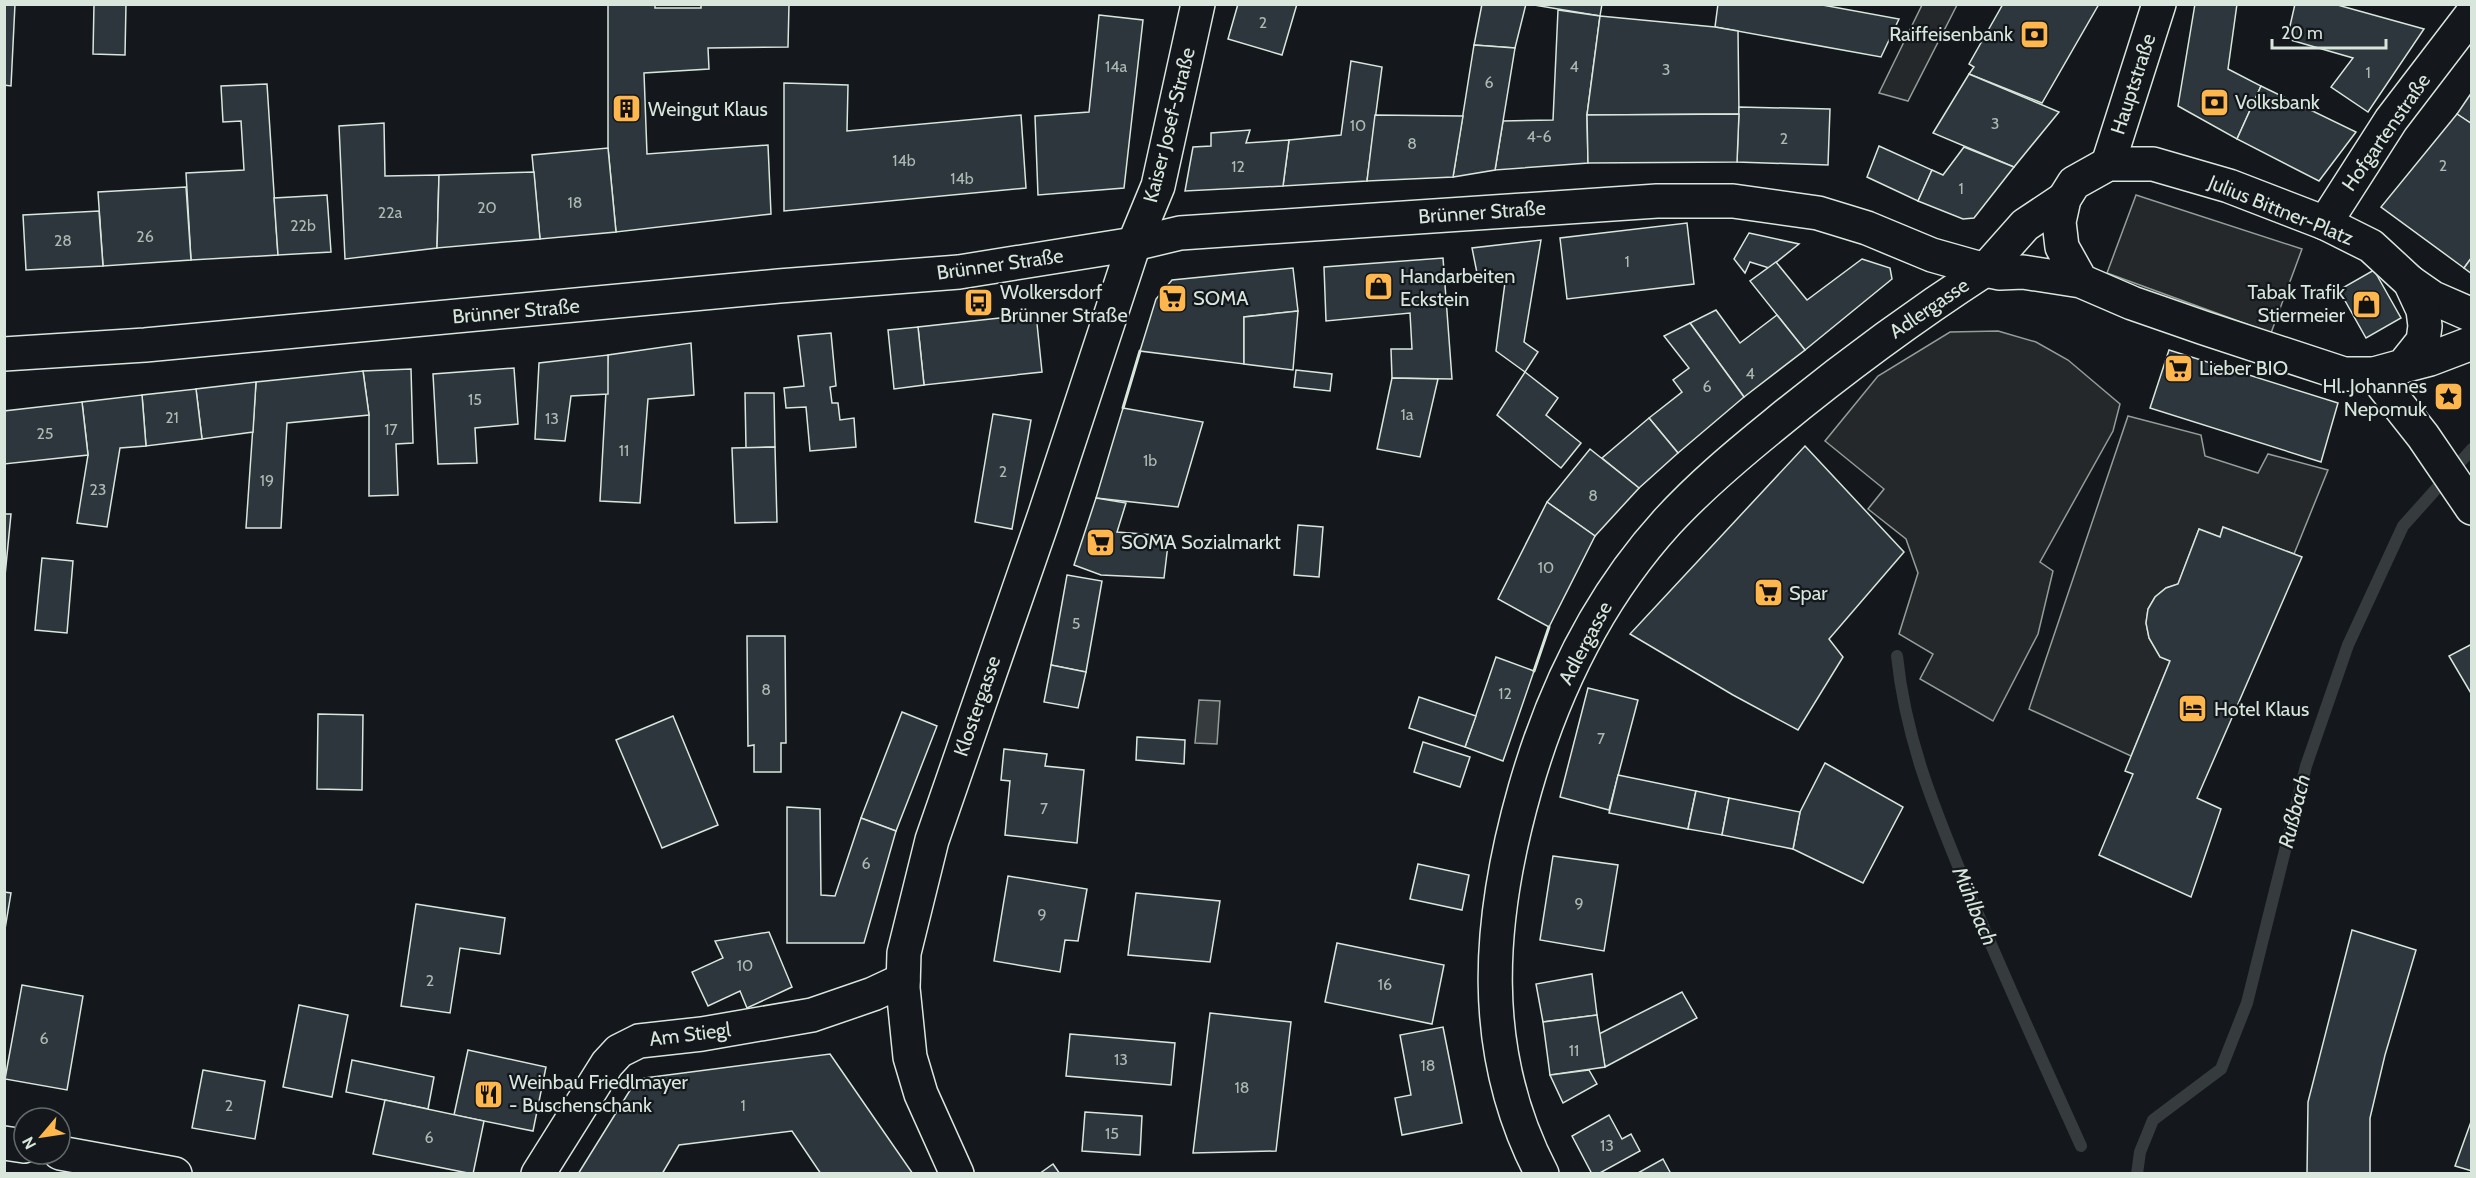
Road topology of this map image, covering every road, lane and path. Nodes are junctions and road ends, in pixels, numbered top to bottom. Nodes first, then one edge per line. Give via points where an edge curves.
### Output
1 (1198, 4) edge
2 (2159, 4) edge
3 (2472, 14) edge
4 (2108, 164) junction
5 (2064, 199) junction
6 (2325, 223) junction
7 (1134, 244) junction
8 (1985, 270) junction
9 (2081, 281) junction
10 (2410, 282) junction
11 (2472, 315) edge
12 (2472, 343) edge
13 (4, 354) edge
14 (2388, 370) junction
15 (2470, 506) edge
16 (903, 980) junction
17 (72, 1155) edge
18 (175, 1173) edge
19 (538, 1173) edge
20 (957, 1173) edge
21 (1542, 1173) edge

1 - 7 main road, Kaiser Josef-Straße via 1158,186
2 - 4 main road, Hauptstraße
3 - 6 main road, Hofgartenstraße via 2391,120
4 - 5 main road, Julius Bittner-Platz via 2074,183
4 - 6 main road, Julius Bittner-Platz via 2153,164 2229,186
5 - 8 main road, Adlergasse via 2025,225
5 - 9 main road via 2059,222 2062,247
6 - 10 main road, Julius Bittner-Platz via 2371,246
7 - 8 main road, Brünner Straße via 1180,233 1246,228 1646,202 1733,201 1818,213
7 - 13 main road, Brünner Straße via 959,272 145,345
7 - 16 main road, Klostergasse via 932,840 904,953
8 - 9 main road, Brünner Straße
8 - 21 main road, Adlergasse via 1864,353 1695,493 1666,522 1611,594 1569,668 1550,710 1518,812 1504,870 1494,961 1503,1064 1521,1127
9 - 14 main road via 2132,303 2344,374
10 - 11 main road via 2433,298
10 - 14 main road, Julius Bittner-Platz via 2423,310 2423,342
12 - 14 main road
14 - 15 main road via 2423,436
16 - 19 main road, Am Stiegl via 812,1015 628,1045 607,1064
16 - 20 main road, Klostergasse via 910,1057 921,1094
17 - 18 main road

